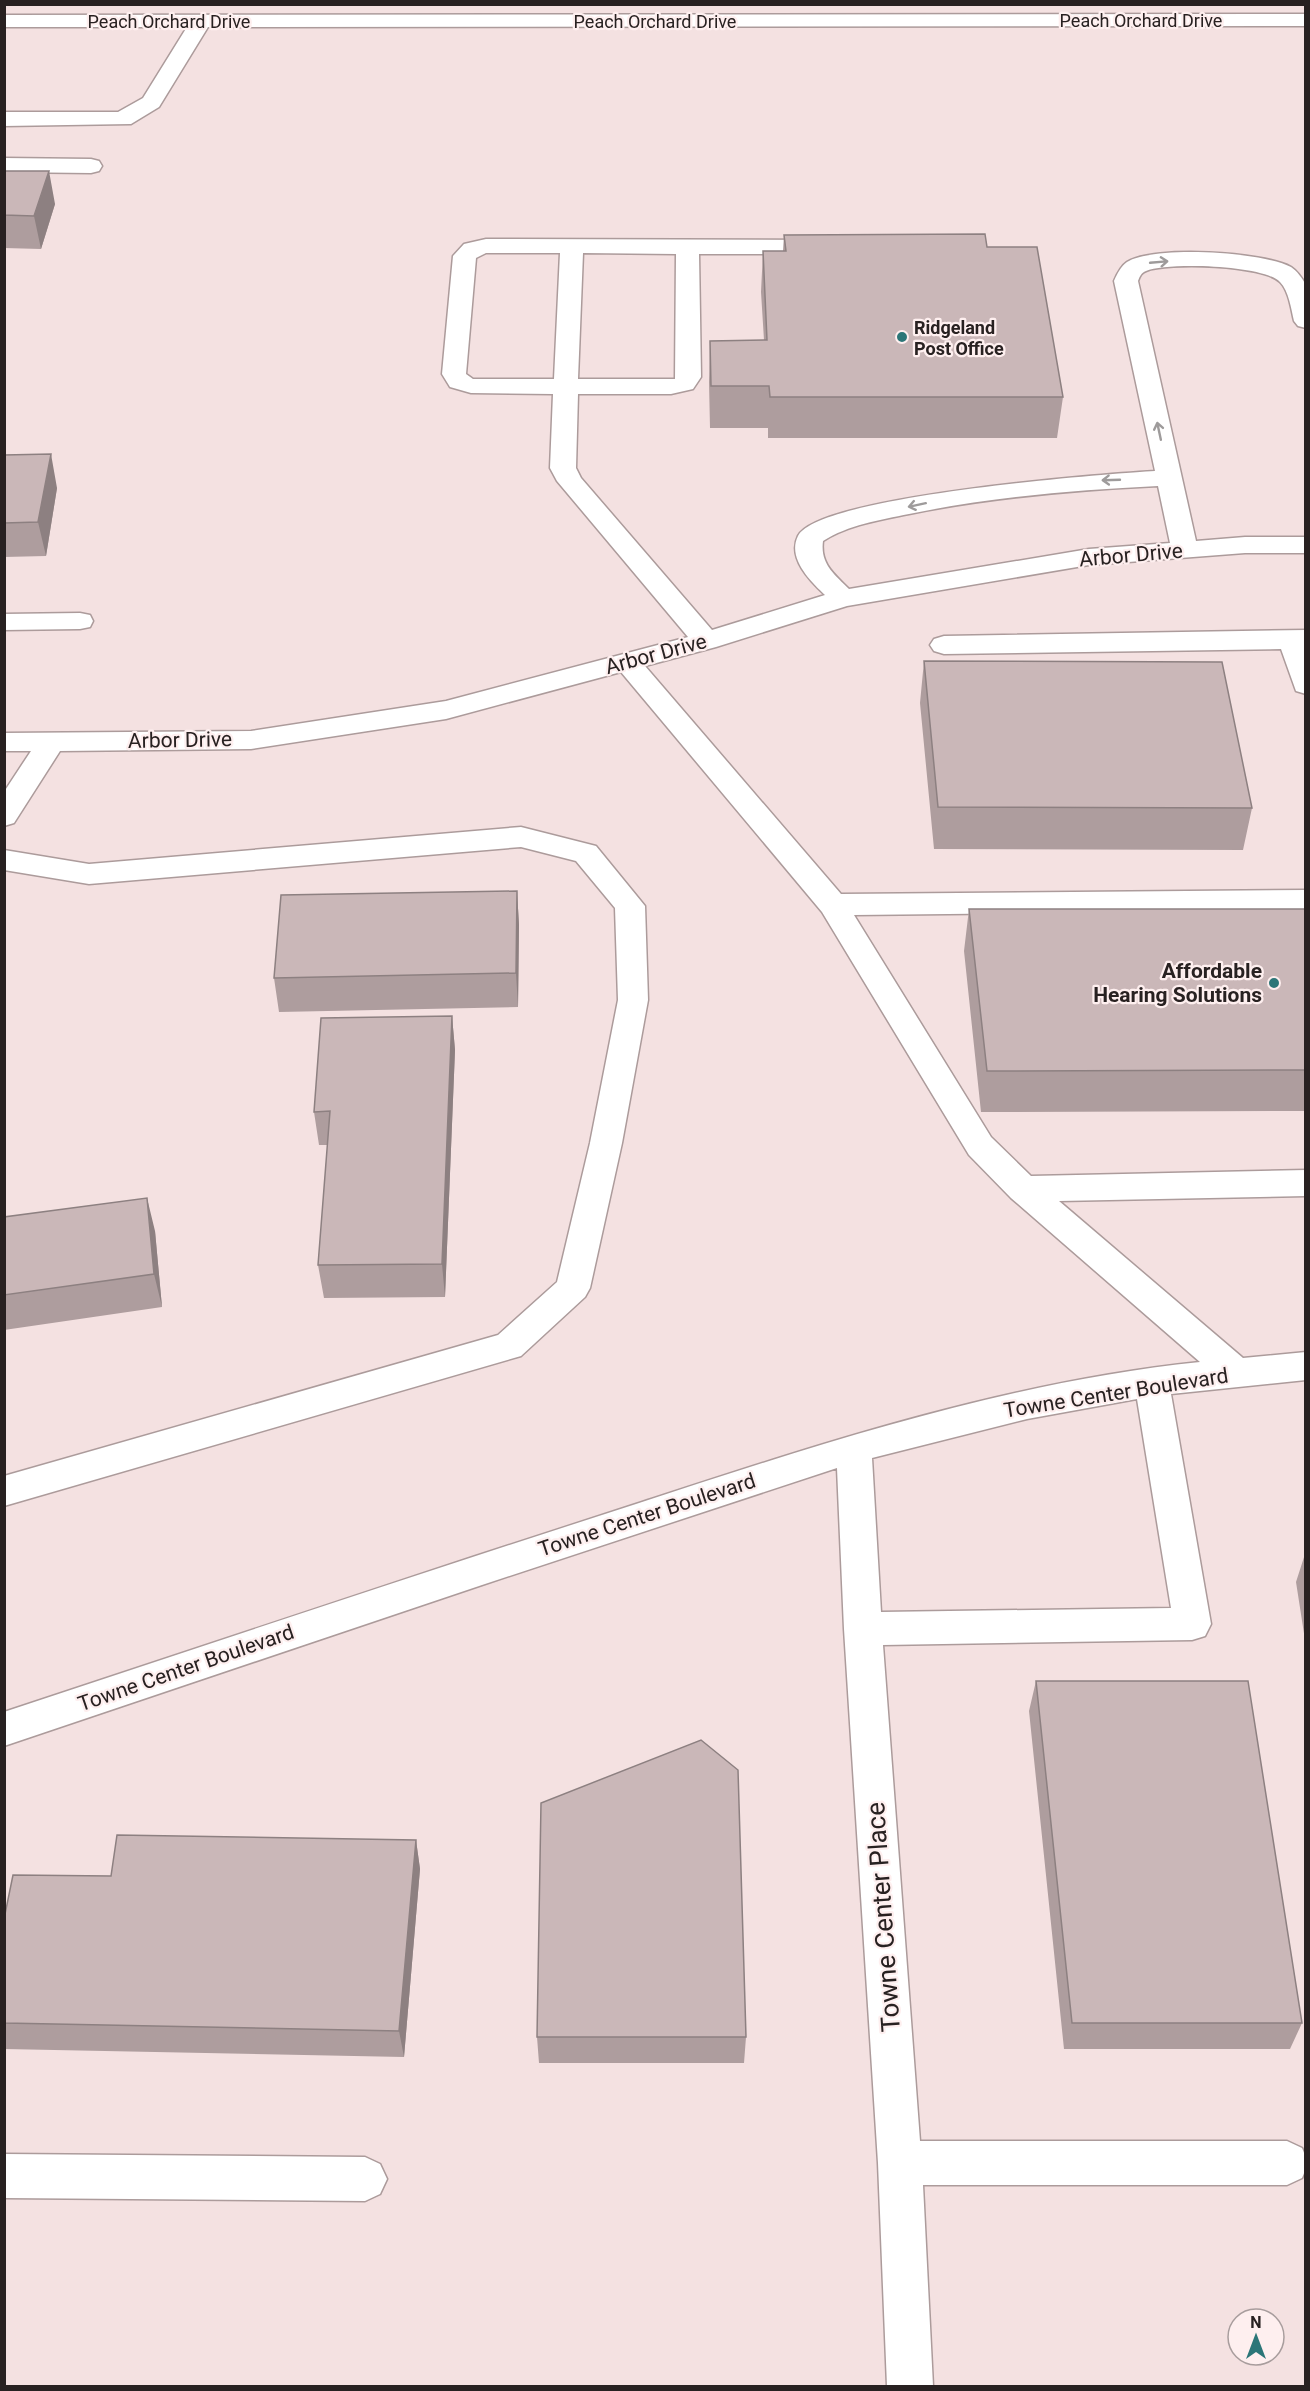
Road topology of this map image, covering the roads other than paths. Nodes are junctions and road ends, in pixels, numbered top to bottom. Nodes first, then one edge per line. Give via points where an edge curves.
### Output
1 (1305, 20) edge
2 (4, 21) edge
3 (201, 21) junction
4 (4, 119) edge
5 (4, 165) edge
6 (92, 166) dead end
7 (572, 246) junction
8 (687, 248) junction
9 (854, 248) edge
10 (1305, 321) edge
11 (566, 386) junction
12 (1169, 478) junction
13 (1305, 545) edge
14 (1185, 550) junction
15 (843, 598) junction
16 (80, 621) dead end
17 (4, 622) edge
18 (1299, 640) edge
19 (706, 641) junction
20 (944, 645) dead end
21 (627, 662) junction
22 (1305, 685) edge
23 (4, 742) edge
24 (51, 742) junction
25 (4, 816) edge
26 (4, 860) edge
27 (1305, 900) edge
28 (833, 905) junction
29 (1305, 1183) edge
30 (1023, 1189) junction
31 (1305, 1366) edge
32 (1236, 1373) junction
33 (1152, 1384) junction
34 (854, 1448) junction
35 (4, 1491) edge
36 (862, 1629) junction
37 (4, 1729) edge
38 (900, 2163) junction
39 (1287, 2163) dead end
40 (4, 2176) edge
41 (365, 2179) dead end
42 (910, 2386) edge

1 - 3 street, Peach Orchard Drive
2 - 3 street, Peach Orchard Drive
3 - 4 street via 151,102 123,119
5 - 6 street
7 - 8 street
7 - 11 street
7 - 11 street via 486,246 472,249 465,256 454,374 459,382 471,386
8 - 9 street
8 - 11 street via 689,377 684,384
12 -> 10 street via 1126,281 1129,272 1139,265 1159,261 1241,261 1264,265 1284,272 1296,288
11 - 19 street via 563,468 570,481
12 - 14 street
12 -> 15 street via 1083,481 922,503 840,522 810,538 806,552 811,565
13 - 14 street, Arbor Drive
14 - 15 street, Arbor Drive via 1089,556
15 - 19 street, Arbor Drive
16 - 17 street
18 - 20 street
18 - 22 street
19 - 21 street, Arbor Drive
21 - 24 street, Arbor Drive via 446,710 251,740
21 - 28 street
23 - 24 street, Arbor Drive
24 - 25 street
26 - 35 street via 89,874 520,837 586,853 630,906 633,1000 573,1288 509,1346
27 - 28 street
28 - 30 street via 980,1146
29 - 30 street
30 - 32 street
31 - 32 street, Towne Center Boulevard
32 - 33 street, Towne Center Boulevard
33 - 34 street, Towne Center Boulevard via 1027,1405
33 - 36 street via 1192,1624
34 - 36 street, Towne Center Place
34 - 37 street, Towne Center Boulevard
36 - 38 street, Towne Center Place
38 - 39 street
38 - 42 street, Towne Center Place
40 - 41 street

